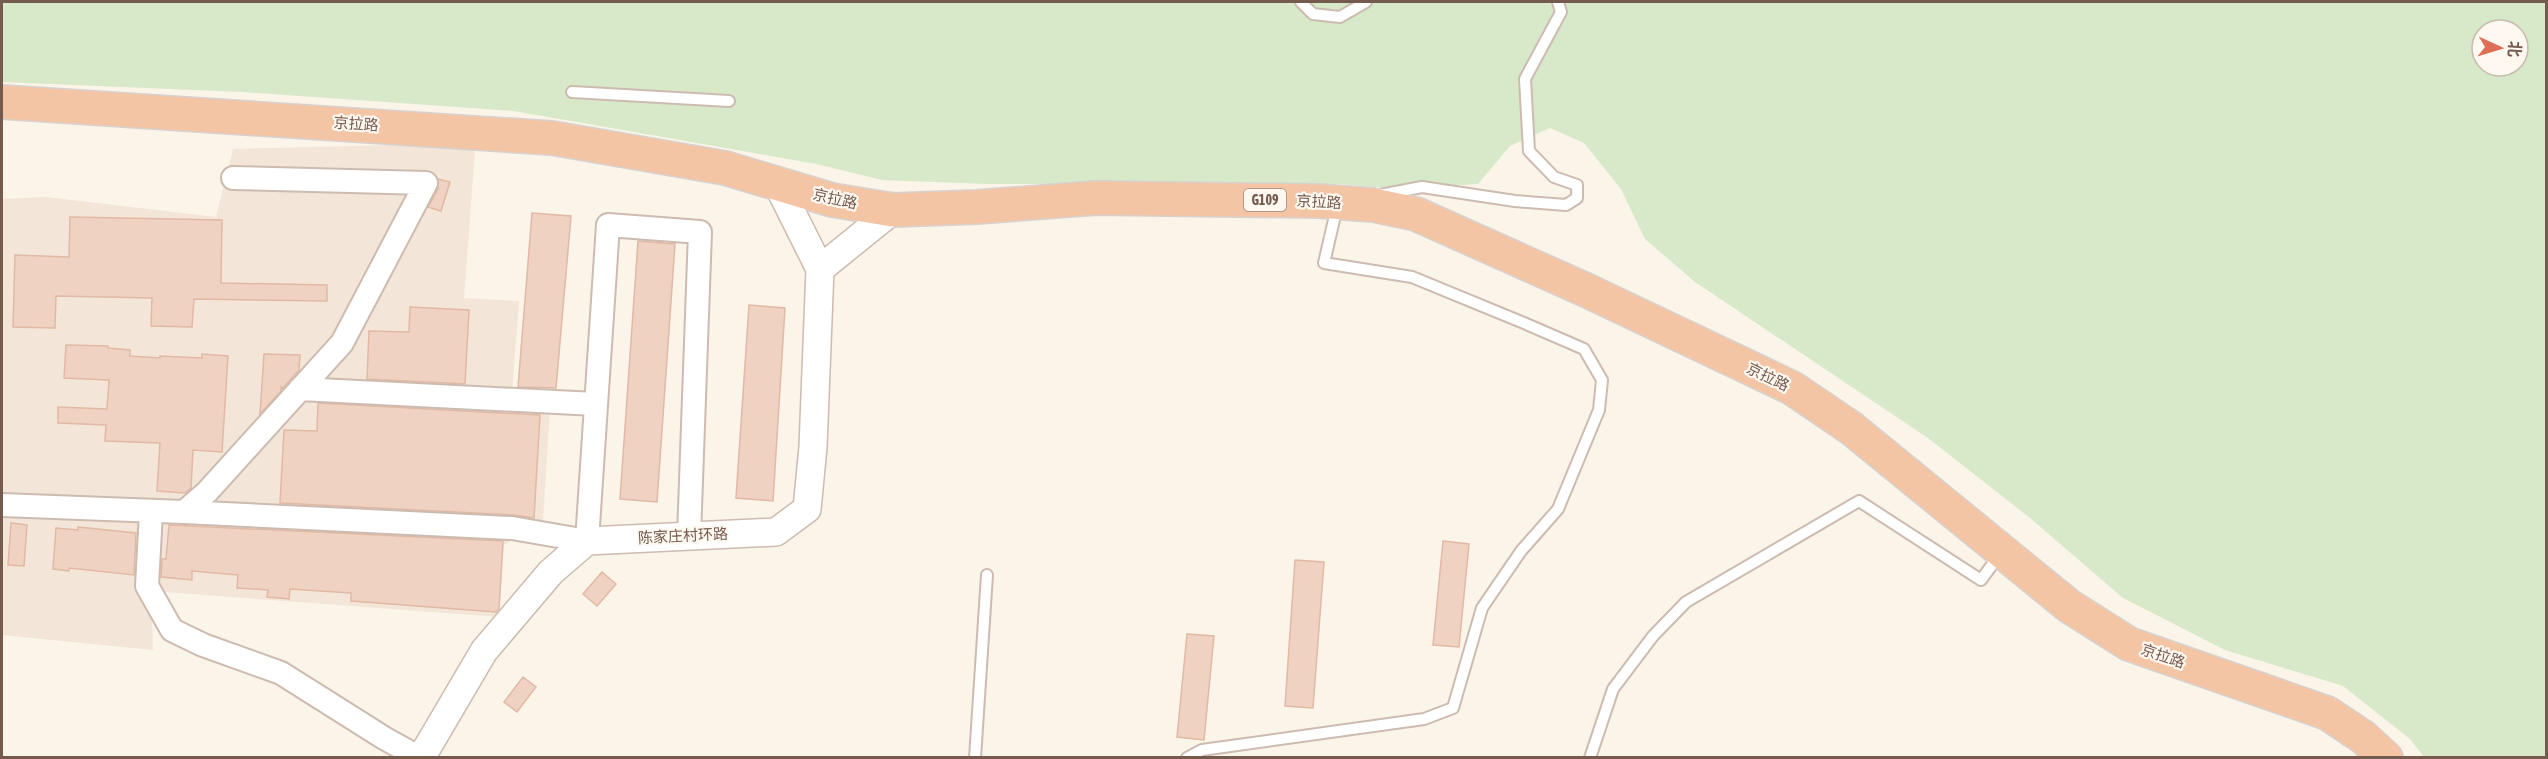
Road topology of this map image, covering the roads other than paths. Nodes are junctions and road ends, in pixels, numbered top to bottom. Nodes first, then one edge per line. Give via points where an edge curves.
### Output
1 (1300, 2) edge
2 (1366, 2) edge
3 (1558, 2) edge
4 (572, 92) dead end
5 (729, 101) dead end
6 (2, 102) edge
7 (233, 178) dead end
8 (777, 183) junction
9 (1338, 202) junction
10 (1373, 205) junction
11 (893, 210) junction
12 (820, 269) junction
13 (300, 389) junction
14 (595, 404) junction
15 (2, 505) edge
16 (151, 512) junction
17 (184, 512) junction
18 (689, 536) junction
19 (587, 541) junction
20 (2002, 551) junction
21 (987, 575) dead end
22 (420, 758) edge
23 (975, 758) edge
24 (1187, 758) edge
25 (1590, 758) edge
26 (2386, 758) edge

1 - 2 lane via 1313,14 1340,17
3 - 10 lane via 1561,12 1526,79 1529,151 1554,177 1577,185 1576,198 1566,205 1422,187 1381,194
4 - 5 lane
6 - 8 highway, 京拉路 / G109 via 552,138 724,168
7 - 13 street via 426,183 342,343
8 - 11 highway, 京拉路 / G109 via 832,200
8 - 12 street
9 - 10 highway, 京拉路 / G109
9 - 11 highway, 京拉路 / G109 via 1096,198
9 - 24 lane via 1324,263 1412,277 1584,349 1602,380 1599,410 1558,509 1521,551 1482,608 1453,708 1424,720 1202,750
10 - 20 highway, 京拉路 / G109 via 1416,214 1792,388 1851,428
11 - 12 street
12 - 18 street, 陈家庄村环路 via 807,509 776,532
13 - 14 street
13 - 17 street via 207,492
14 - 18 street via 608,225 700,232
14 - 19 street
15 - 16 street
16 - 17 street
16 - 22 street via 147,586 172,630 281,674
17 - 19 street via 512,528
18 - 19 street, 陈家庄村环路
19 - 22 street via 550,572 483,651
20 - 25 lane via 1981,580 1859,501 1686,602 1653,636 1612,689
20 - 26 highway, 京拉路 / G109 via 2069,606 2129,645 2327,713
21 - 23 lane

